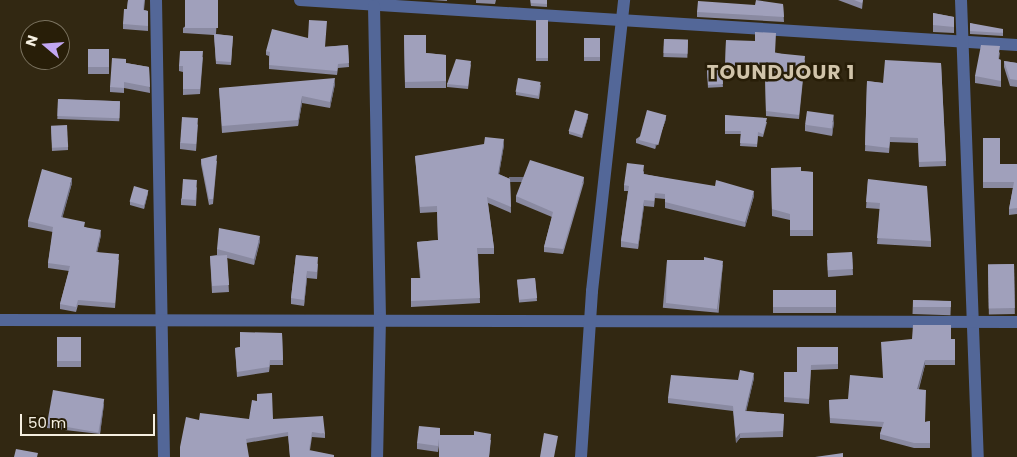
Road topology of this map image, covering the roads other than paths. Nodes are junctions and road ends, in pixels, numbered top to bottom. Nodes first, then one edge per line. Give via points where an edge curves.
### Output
1 (156, 0) edge
2 (300, 0) edge
3 (624, 0) edge
4 (961, 0) edge
5 (374, 6) junction
6 (622, 19) junction
7 (963, 41) junction
8 (1017, 45) edge
9 (380, 318) junction
10 (0, 320) edge
11 (590, 320) junction
12 (163, 321) junction
13 (1017, 322) edge
14 (971, 323) junction
15 (164, 457) edge
16 (377, 457) edge
17 (581, 457) edge
18 (978, 457) edge

1 - 12 street
2 - 5 street
3 - 6 street
4 - 7 street
5 - 6 street
5 - 9 street
6 - 7 street
6 - 11 street
7 - 8 street
7 - 14 street
9 - 11 street
9 - 12 street
9 - 16 street
10 - 12 street
11 - 14 street
11 - 17 street
12 - 15 street
13 - 14 street
14 - 18 street

